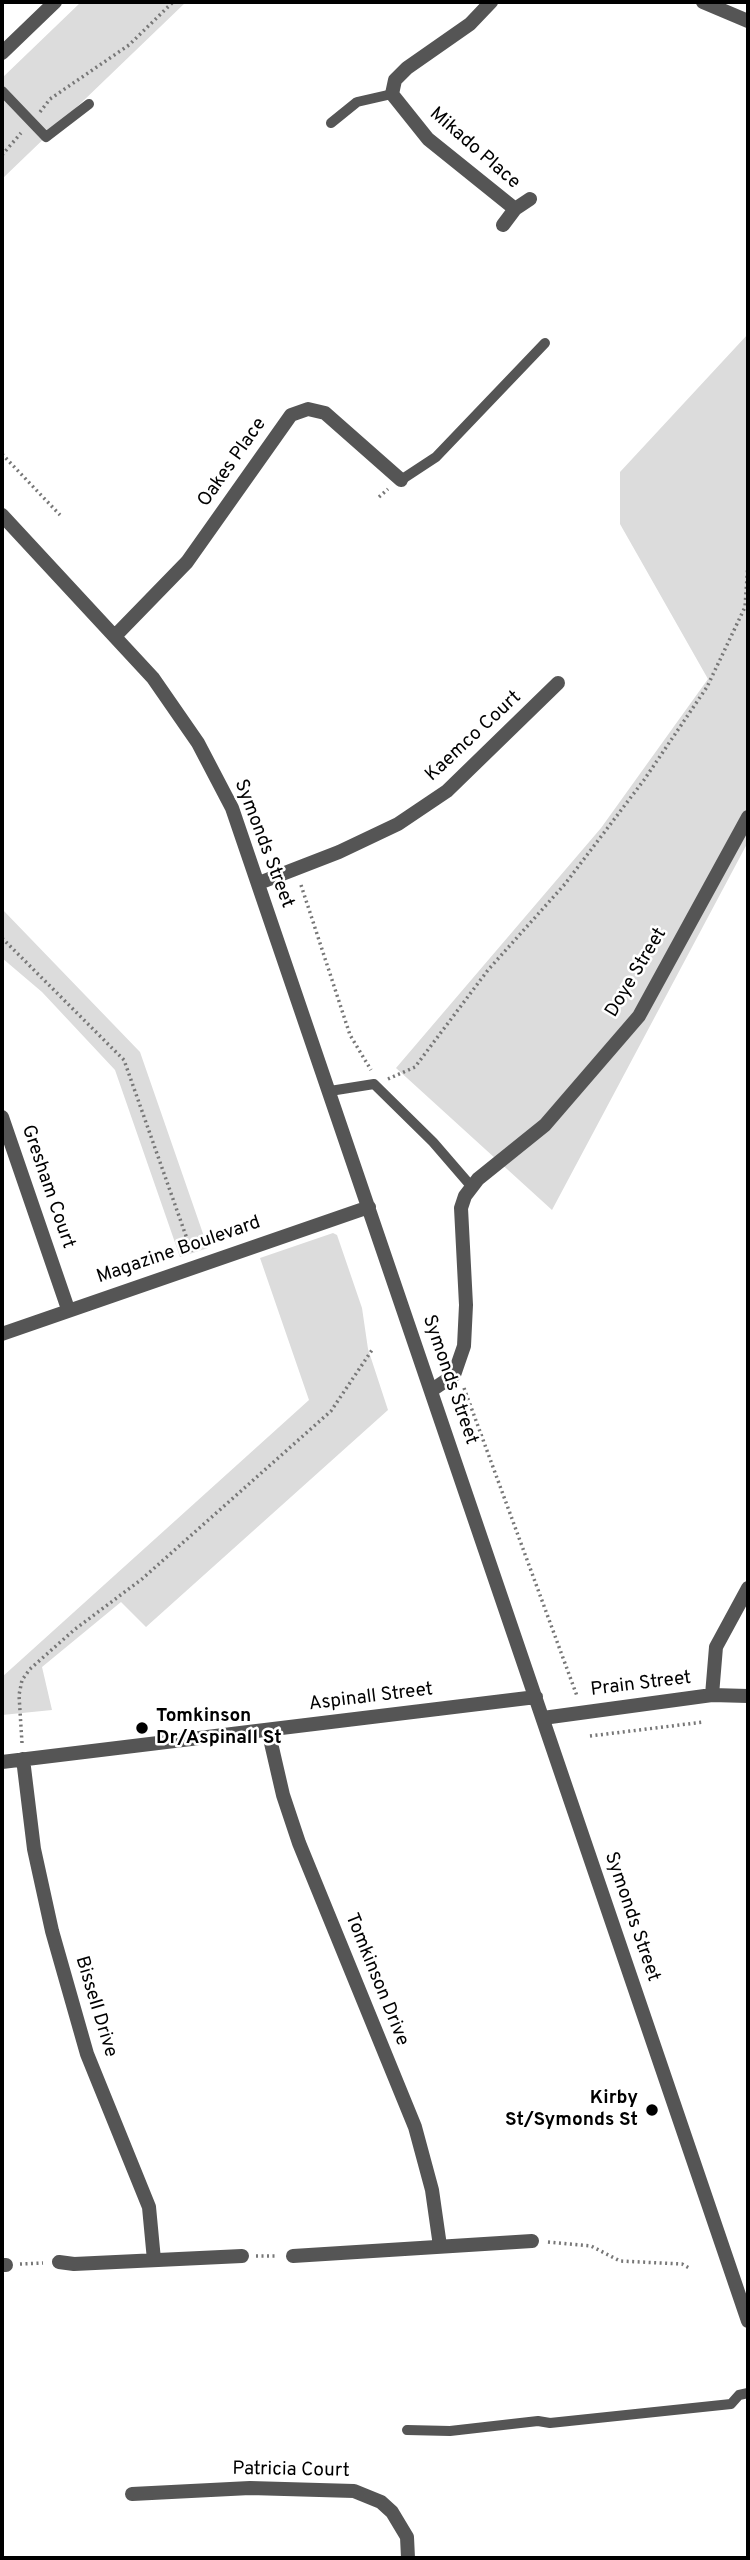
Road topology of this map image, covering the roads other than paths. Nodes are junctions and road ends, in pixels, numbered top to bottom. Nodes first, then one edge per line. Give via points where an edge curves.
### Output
1 (55, 2) edge
2 (491, 2) edge
3 (702, 2) edge
4 (748, 21) edge
5 (2, 53) edge
6 (2, 91) edge
7 (392, 93) junction
8 (89, 104) dead end
9 (331, 123) dead end
10 (530, 199) dead end
11 (514, 209) junction
12 (503, 225) dead end
13 (545, 343) dead end
14 (401, 480) joint
15 (2, 515) edge
16 (116, 635) junction
17 (558, 683) dead end
18 (748, 817) edge
19 (259, 883) junction
20 (330, 1091) junction
21 (2, 1117) edge
22 (471, 1186) junction
23 (369, 1207) junction
24 (68, 1309) junction
25 (2, 1334) edge
26 (432, 1390) junction
27 (748, 1588) edge
28 (712, 1695) junction
29 (748, 1696) edge
30 (536, 1698) junction
31 (543, 1718) junction
32 (268, 1730) junction
33 (23, 1759) junction
34 (2, 1762) edge
35 (532, 2241) road end
36 (440, 2246) junction
37 (242, 2256) road end
38 (293, 2256) road end
39 (153, 2260) junction
40 (59, 2262) road end
41 (748, 2316) edge
42 (748, 2393) edge
43 (407, 2430) dead end
44 (132, 2494) dead end
45 (408, 2558) edge

1 - 5 street
2 - 7 street via 470,24 407,68 395,80
3 - 4 street
6 - 8 lane via 46,137
7 - 9 lane via 357,102
7 - 11 street, Mikado Place via 428,139
10 - 11 street, Mikado Place
11 - 12 street, Mikado Place
13 - 14 lane via 436,457
14 - 16 street, Oakes Place via 325,412 308,409 291,415 187,562
15 - 16 street, Symonds Street
16 - 19 street, Symonds Street via 198,743 232,808
17 - 19 street, Kaemco Court via 447,791 339,852
18 - 22 street, Doye Street via 639,1016 545,1125
19 - 20 street, Symonds Street
20 - 22 lane via 374,1084
20 - 23 street, Symonds Street
21 - 24 street, Gresham Court
22 - 26 street via 461,1208 466,1335 457,1367 445,1383
23 - 24 street, Magazine Boulevard
23 - 26 street, Symonds Street
24 - 25 street, Magazine Boulevard
26 - 30 street, Symonds Street
27 - 28 street, Prain Street via 716,1647
28 - 29 street
28 - 31 street, Prain Street
30 - 31 street, Symonds Street
30 - 32 street, Aspinall Street
31 - 41 street, Symonds Street
32 - 33 street, Aspinall Street
32 - 36 street, Tomkinson Drive via 299,1843 415,2127 432,2190
33 - 34 street, Aspinall Street
33 - 39 street, Bissell Drive via 34,1849 52,1931 87,2054 149,2207
35 - 36 street
36 - 38 street
37 - 39 street
39 - 40 street
42 - 43 lane via 731,2404 717,2406 450,2431
44 - 45 street, Patricia Court via 250,2488 354,2491 375,2498 392,2512 407,2537

